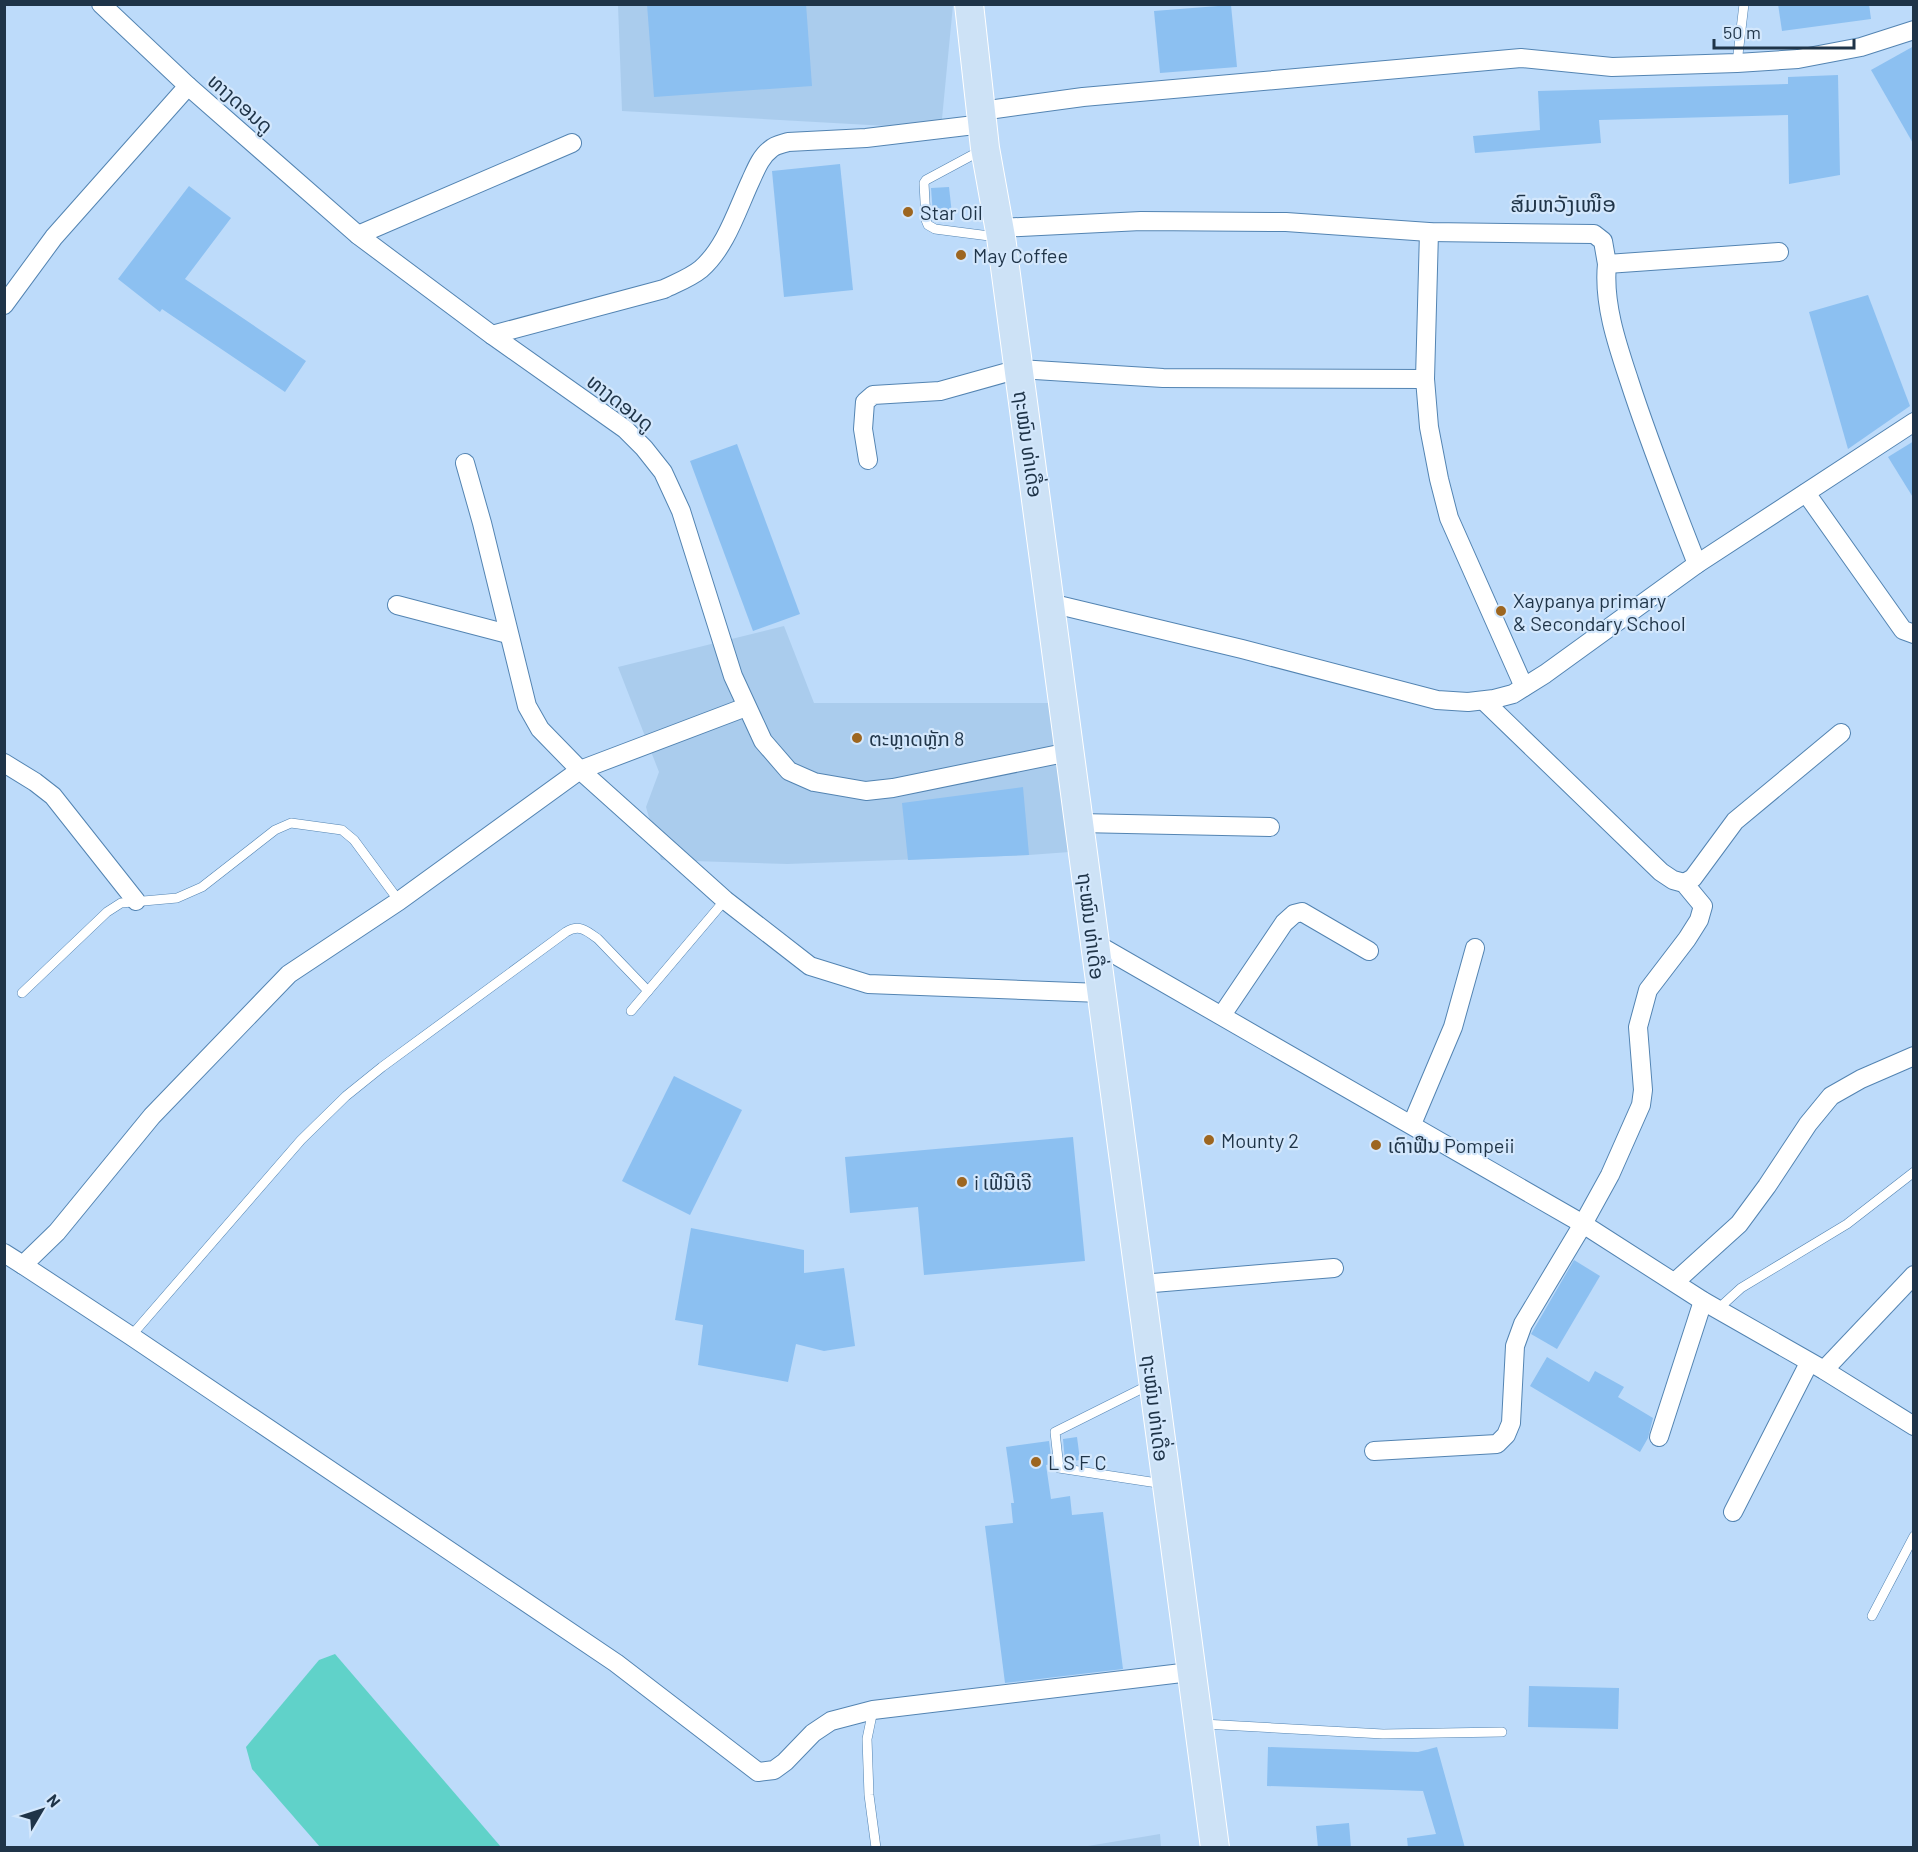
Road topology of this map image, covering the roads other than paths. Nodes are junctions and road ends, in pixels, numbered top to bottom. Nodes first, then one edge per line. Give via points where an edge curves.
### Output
1 (101, 4) edge
2 (969, 4) edge
3 (1744, 4) edge
4 (1914, 30) edge
5 (1737, 63) junction
6 (188, 86) junction
7 (983, 128) junction
8 (572, 143) dead end
9 (1001, 232) junction
10 (1429, 232) junction
11 (358, 235) junction
12 (1779, 252) dead end
13 (1607, 264) junction
14 (4, 305) edge
15 (492, 335) junction
16 (1019, 369) junction
17 (1425, 379) junction
18 (1914, 422) edge
19 (868, 460) dead end
20 (465, 463) dead end
21 (1806, 493) junction
22 (1696, 564) junction
23 (1050, 603) junction
24 (397, 604) dead end
25 (508, 634) junction
26 (1914, 634) edge
27 (1524, 687) junction
28 (1484, 701) junction
29 (746, 707) junction
30 (1841, 733) dead end
31 (1070, 752) junction
32 (7, 769) edge
33 (580, 770) junction
34 (1079, 823) junction
35 (1270, 827) dead end
36 (1684, 883) junction
37 (725, 900) junction
38 (136, 901) junction
39 (399, 901) junction
40 (1093, 942) junction
41 (1475, 948) dead end
42 (1369, 951) dead end
43 (648, 991) junction
44 (22, 993) dead end
45 (1101, 993) junction
46 (631, 1011) dead end
47 (1222, 1015) junction
48 (1914, 1056) edge
49 (1412, 1124) junction
50 (1914, 1172) edge
51 (1583, 1224) junction
52 (4, 1253) edge
53 (23, 1265) junction
54 (1334, 1268) dead end
55 (1914, 1275) edge
56 (1676, 1281) junction
57 (1140, 1284) junction
58 (1710, 1305) junction
59 (131, 1335) junction
60 (1816, 1367) junction
61 (1153, 1383) junction
62 (1914, 1426) edge
63 (1659, 1437) dead end
64 (1374, 1451) dead end
65 (1166, 1484) junction
66 (1733, 1512) dead end
67 (1914, 1536) edge
68 (1872, 1616) dead end
69 (1190, 1672) junction
70 (873, 1710) junction
71 (1197, 1724) junction
72 (1502, 1732) dead end
73 (876, 1848) edge
74 (1215, 1848) edge

1 - 6 street, ທາງດອນດູ
2 - 7 main road, ຖະໝົນ ທ່າເດື່ອ
3 - 5 lane
4 - 5 street via 1861,47 1798,59
5 - 7 street via 1612,67 1521,58 1083,97
6 - 11 street, ທາງດອນດູ
6 - 14 street via 54,237
7 - 9 main road, ຖະໝົນ ທ່າເດື່ອ
7 - 9 lane via 924,183 926,220 935,229
7 - 15 street via 788,142 771,148 758,164 726,234 700,270 664,289
8 - 11 street
9 - 10 street via 1140,221 1286,222
9 - 16 main road, ຖະໝົນ ທ່າເດື່ອ
10 - 13 street via 1594,234 1603,241
10 - 17 street
11 - 15 street, ທາງດອນດູ
12 - 13 street
13 - 22 street via 1605,278 1616,339 1643,426
15 - 29 street, ທາງດອນດູ via 625,429 663,472 681,511
16 - 17 street via 1163,378
16 - 19 street via 939,391 873,395 865,402 863,429
16 - 23 main road, ຖະໝົນ ທ່າເດື່ອ
17 - 27 street via 1429,427 1449,518
18 - 21 street
20 - 25 street
21 - 22 street
21 - 26 street via 1903,630
22 - 27 street
23 - 28 street via 1437,700
23 - 31 main road, ຖະໝົນ ທ່າເດື່ອ
24 - 25 street
25 - 33 street via 527,706 540,729
27 - 28 street
28 - 36 street via 1661,872
29 - 31 street, ທາງດອນດູ via 763,741 789,771 814,782 866,792
29 - 33 street
30 - 36 street via 1736,821 1693,878
31 - 34 main road, ຖະໝົນ ທ່າເດື່ອ
32 - 38 street via 53,796
33 - 37 street
33 - 39 street
34 - 35 street
34 - 40 main road, ຖະໝົນ ທ່າເດື່ອ
36 - 51 street via 1703,906 1699,920 1648,990 1638,1027 1641,1105
37 - 43 lane
37 - 45 street via 810,966 868,984
38 - 39 lane via 177,898 202,887 275,830 291,823 342,830 354,840
38 - 44 lane via 121,903 106,912
39 - 53 street via 289,974 152,1116 57,1232
40 - 45 main road, ຖະໝົນ ທ່າເດື່ອ
40 - 47 street
41 - 49 street via 1453,1027
42 - 47 street via 1302,912 1294,914
43 - 46 lane
43 - 59 lane via 589,932 581,927 566,932 346,1096 301,1140
45 - 57 main road, ຖະໝົນ ທ່າເດື່ອ
47 - 49 street
48 - 56 street via 1831,1096 1739,1224
49 - 51 street
50 - 58 lane via 1847,1224
51 - 56 street
51 - 64 street via 1523,1324 1515,1346 1511,1423 1506,1435 1497,1444
52 - 53 street
53 - 59 street
54 - 57 street
55 - 60 street
56 - 58 street
57 - 61 main road, ຖະໝົນ ທ່າເດື່ອ
58 - 60 street
58 - 63 street
59 - 70 street via 616,1663 758,1772 774,1770 831,1721
60 - 62 street
60 - 66 street
61 - 65 main road, ຖະໝົນ ທ່າເດື່ອ
61 - 65 lane via 1055,1432 1059,1468
65 - 69 main road, ຖະໝົນ ທ່າເດື່ອ
67 - 68 lane
69 - 70 street
69 - 71 main road, ຖະໝົນ ທ່າເດື່ອ
70 - 73 lane via 867,1739
71 - 72 lane via 1383,1734
71 - 74 main road, ຖະໝົນ ທ່າເດື່ອ

